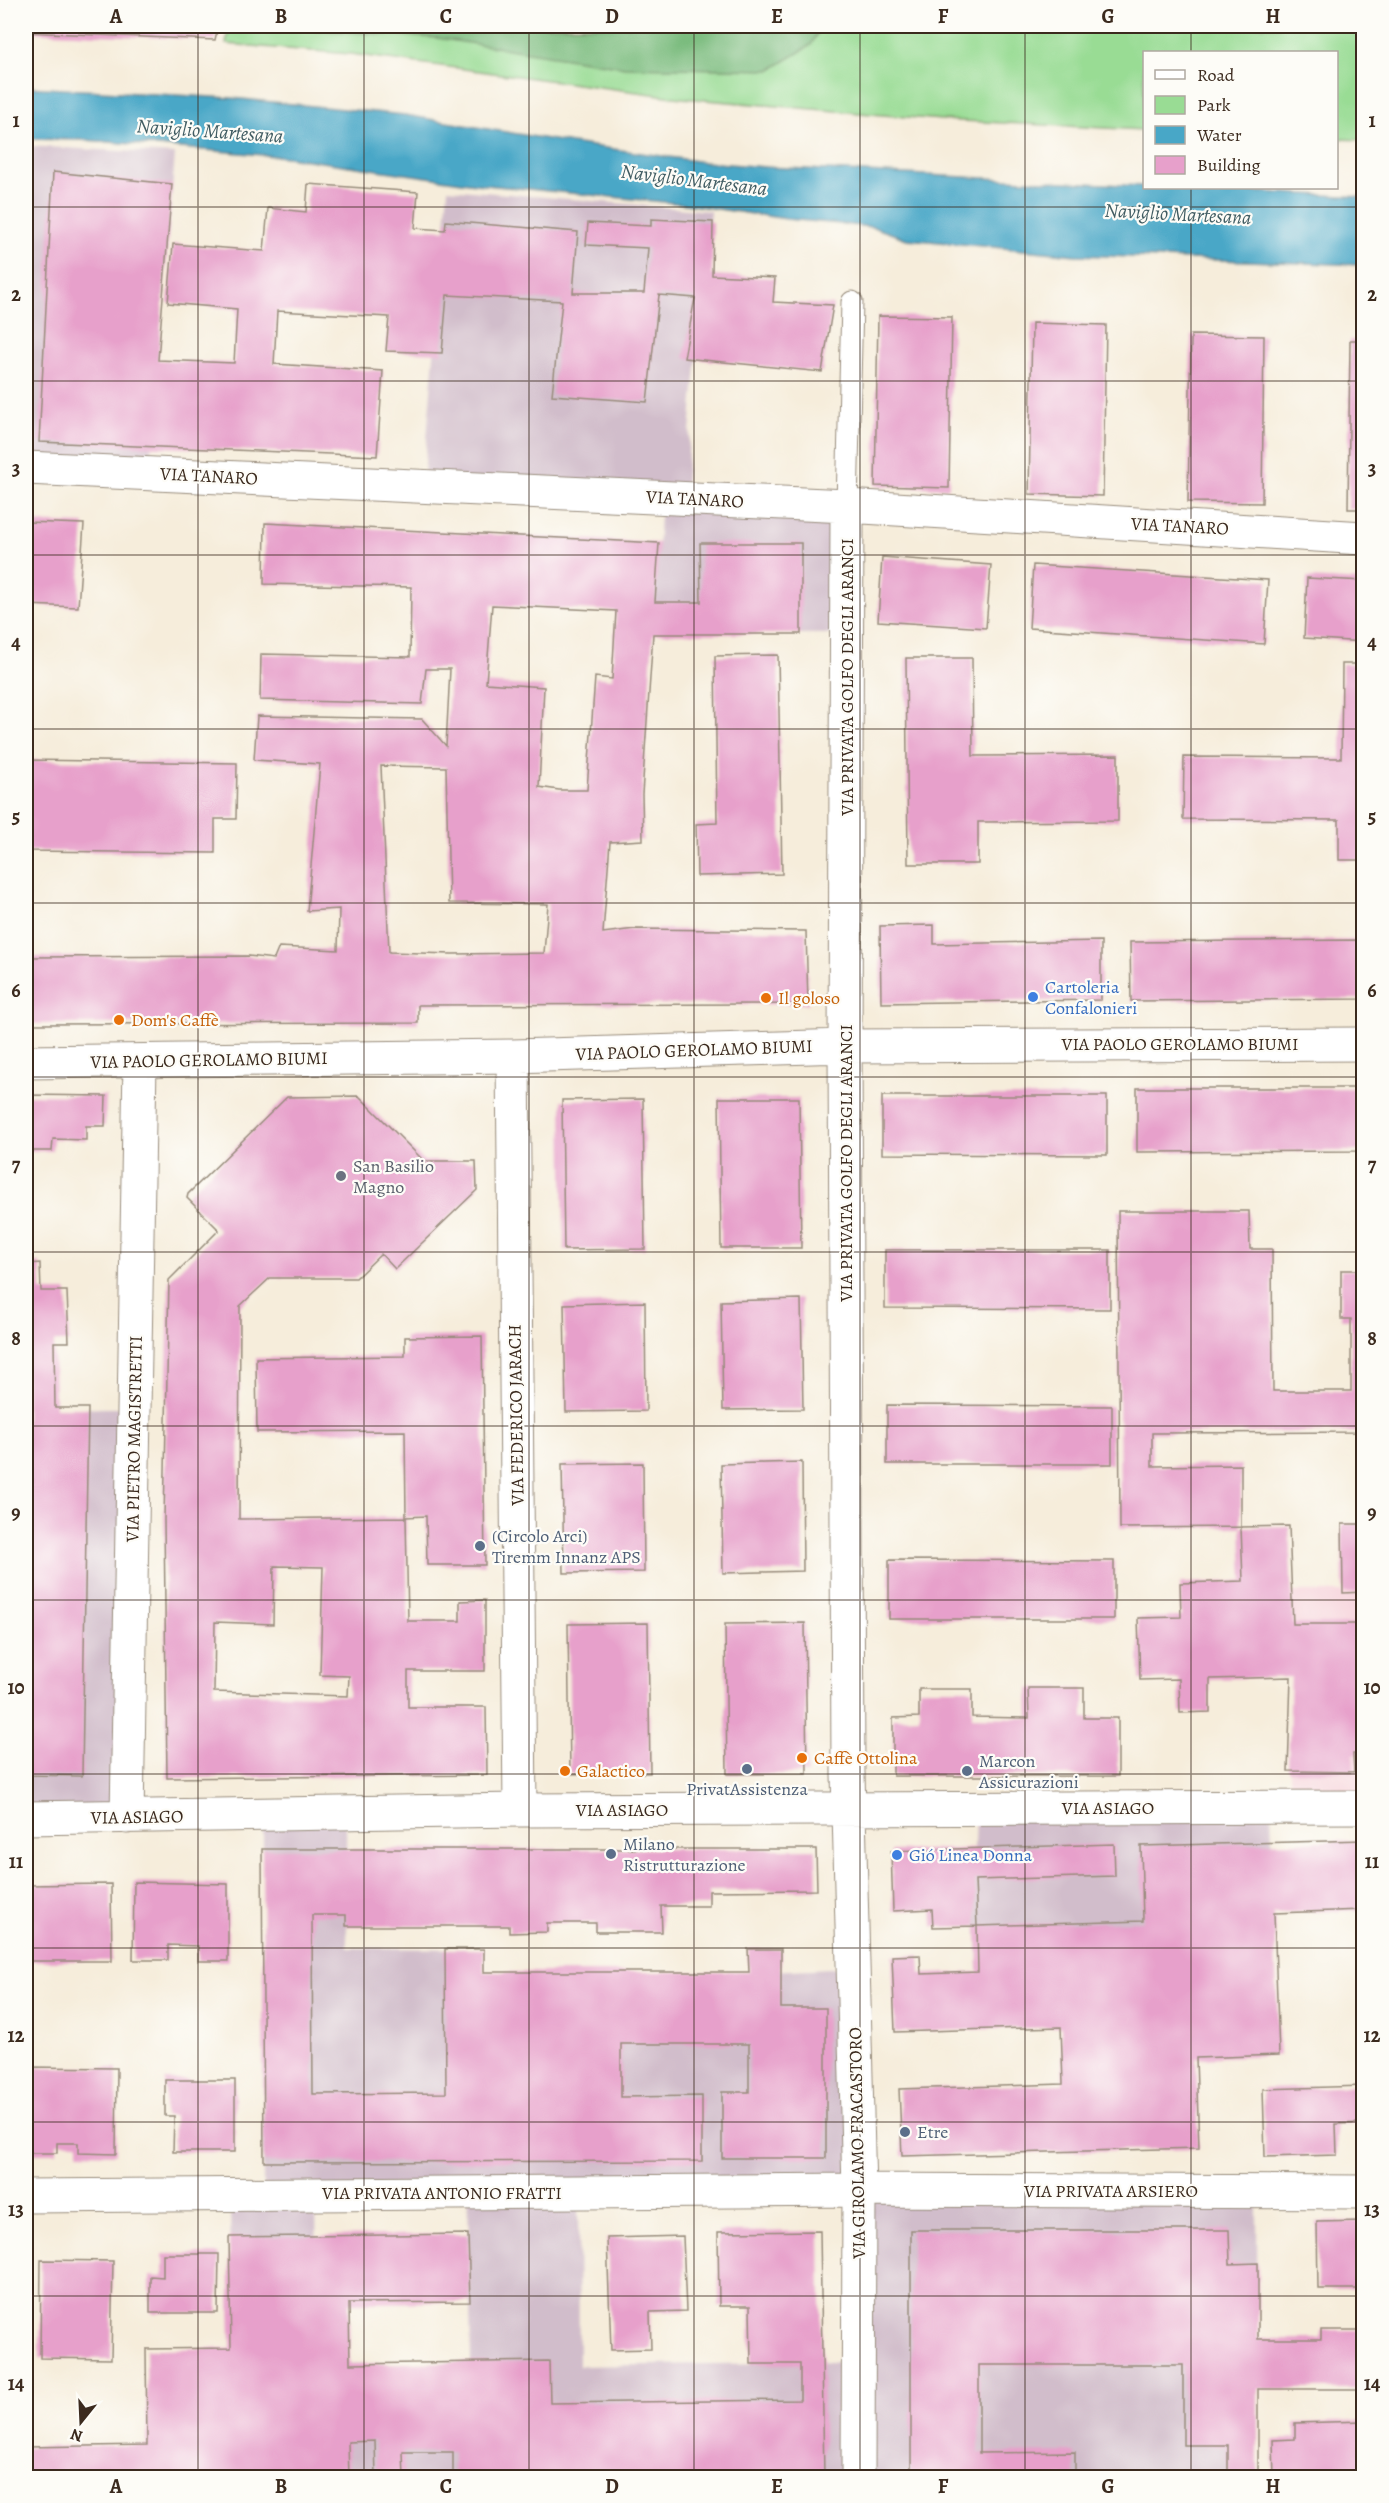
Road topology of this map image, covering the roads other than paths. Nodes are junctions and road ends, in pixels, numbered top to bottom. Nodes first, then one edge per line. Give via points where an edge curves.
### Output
1 (852, 302) dead end
2 (26, 468) edge
3 (847, 506) junction
4 (1364, 537) edge
5 (1364, 1044) edge
6 (845, 1046) junction
7 (513, 1056) junction
8 (26, 1062) edge
9 (140, 1062) junction
10 (1364, 1807) edge
11 (849, 1809) junction
12 (520, 1810) junction
13 (128, 1817) junction
14 (26, 1818) edge
15 (859, 2190) junction
16 (1364, 2192) edge
17 (26, 2196) edge
18 (858, 2478) edge

1 - 3 lane, VIA PRIVATA GOLFO DEGLI ARANCI
2 - 3 street, VIA TANARO
3 - 4 street, VIA TANARO
3 - 6 street, VIA PRIVATA GOLFO DEGLI ARANCI
5 - 6 street, VIA PAOLO GEROLAMO BIUMI
6 - 7 street, VIA PAOLO GEROLAMO BIUMI
6 - 11 street, VIA PRIVATA GOLFO DEGLI ARANCI
7 - 9 street, VIA PAOLO GEROLAMO BIUMI
7 - 12 street, VIA FEDERICO JARACH
8 - 9 street, VIA PAOLO GEROLAMO BIUMI
9 - 13 street, VIA PIETRO MAGISTRETTI
10 - 11 street, VIA ASIAGO
11 - 12 street, VIA ASIAGO
11 - 15 street, VIA GIROLAMO FRACASTORO
12 - 13 street, VIA ASIAGO
13 - 14 street, VIA ASIAGO
15 - 16 street, VIA PRIVATA ARSIERO
15 - 17 street, VIA PRIVATA ANTONIO FRATTI
15 - 18 street, VIA GIROLAMO FRACASTORO

